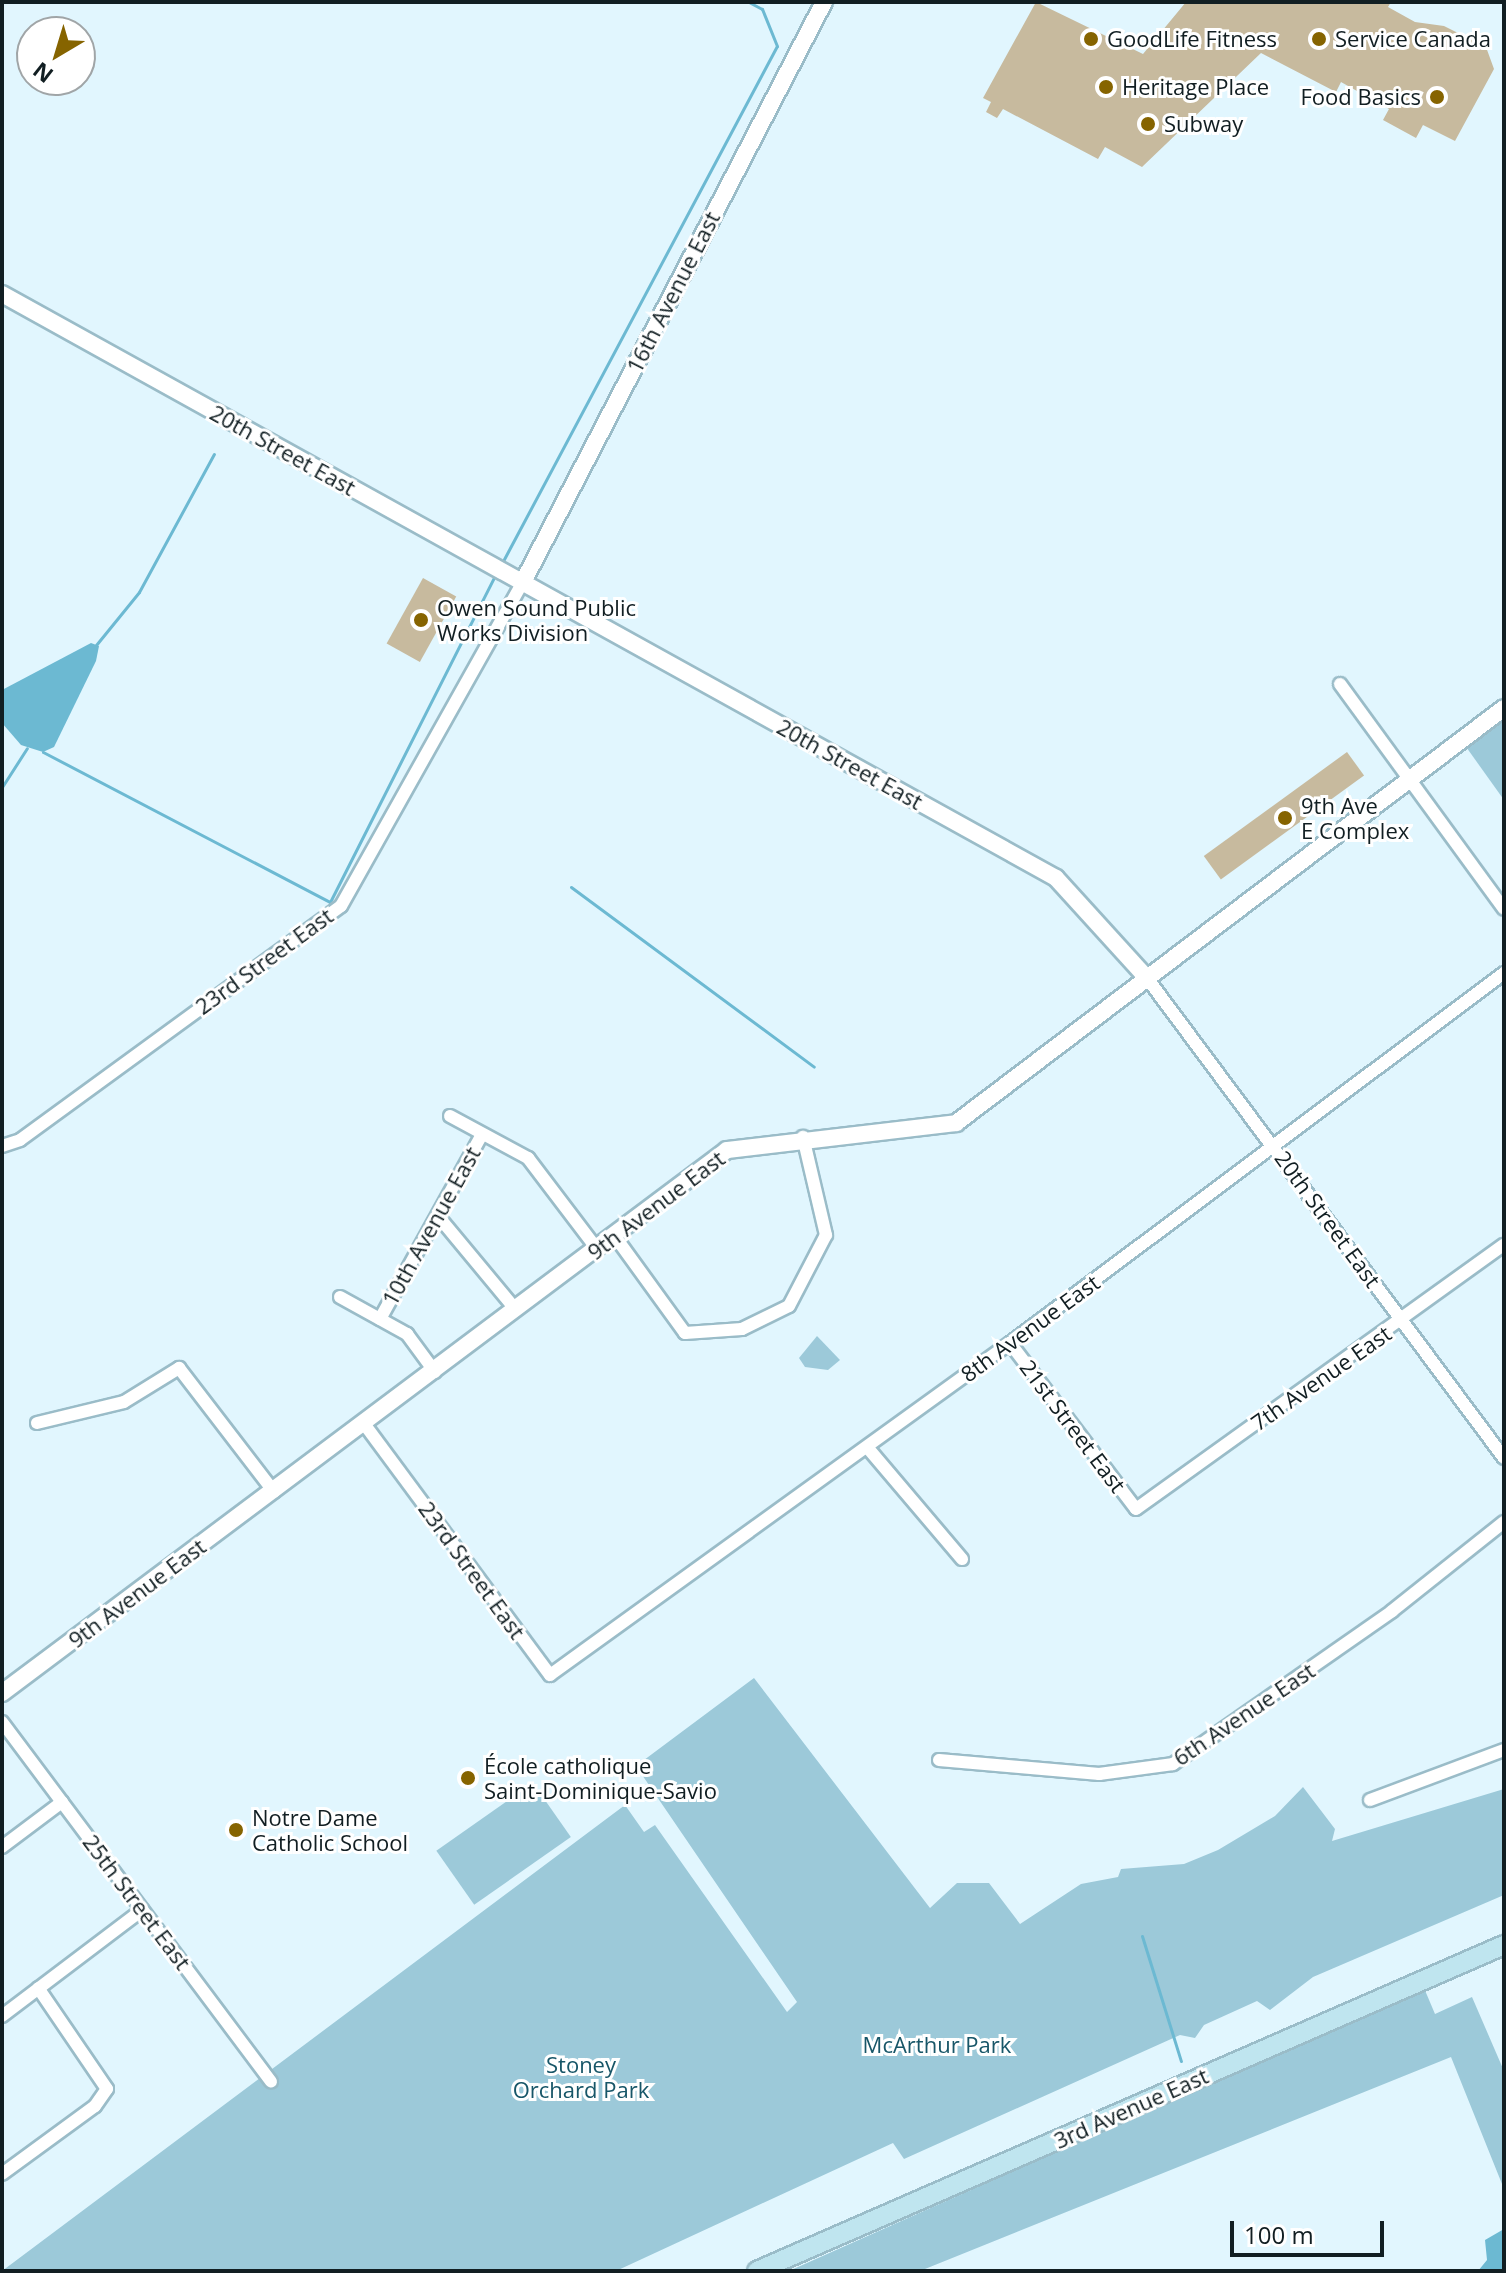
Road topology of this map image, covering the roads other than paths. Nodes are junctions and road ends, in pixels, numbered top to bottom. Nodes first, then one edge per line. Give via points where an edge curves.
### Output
1 (824, 2) edge
2 (2, 294) edge
3 (523, 582) junction
4 (1340, 684) dead end
5 (1504, 708) edge
6 (1411, 778) junction
7 (1504, 909) edge
8 (1504, 973) edge
9 (1147, 978) junction
10 (450, 1116) dead end
11 (482, 1134) junction
12 (803, 1137) junction
13 (1275, 1145) junction
14 (2, 1146) edge
15 (438, 1216) junction
16 (614, 1235) junction
17 (1504, 1245) edge
18 (597, 1249) junction
19 (340, 1297) dead end
20 (516, 1310) junction
21 (380, 1319) junction
22 (1402, 1321) junction
23 (1010, 1343) junction
24 (435, 1372) junction
25 (37, 1423) dead end
26 (365, 1425) junction
27 (867, 1447) junction
28 (1504, 1458) edge
29 (274, 1492) junction
30 (1136, 1509) joint
31 (1504, 1522) edge
32 (962, 1559) dead end
33 (550, 1675) joint
34 (2, 1693) edge
35 (2, 1722) edge
36 (1504, 1750) edge
37 (939, 1760) dead end
38 (1370, 1800) dead end
39 (62, 1802) junction
40 (2, 1847) edge
41 (142, 1910) junction
42 (1504, 1945) edge
43 (38, 1988) junction
44 (2, 2016) edge
45 (271, 2082) dead end
46 (2, 2174) edge
47 (757, 2271) edge

1 - 3 street, 16th Avenue East
2 - 3 street, 20th Street East
3 - 9 street, 20th Street East via 1056,878
3 - 14 street, 23rd Street East via 341,906
4 - 6 street
5 - 6 street, 9th Avenue East
6 - 7 street
6 - 9 street, 9th Avenue East
8 - 13 street, 8th Avenue East
9 - 12 street, 9th Avenue East via 956,1123
9 - 13 street, 20th Street East
10 - 11 street
11 - 15 street, 10th Avenue East
11 - 18 street via 528,1158
12 - 16 street, 9th Avenue East via 727,1150
12 - 16 street via 826,1235 789,1306 742,1329 685,1333
13 - 22 street, 20th Street East
13 - 23 street, 8th Avenue East
15 - 20 street
15 - 21 street, 10th Avenue East
16 - 18 street, 9th Avenue East
17 - 22 street, 7th Avenue East
18 - 20 street, 9th Avenue East
19 - 21 street
20 - 24 street, 9th Avenue East
21 - 24 street via 407,1334
22 - 28 street, 20th Street East
22 - 30 street, 7th Avenue East
23 - 27 street, 8th Avenue East
23 - 30 street, 21st Street East
24 - 26 street, 9th Avenue East
25 - 29 street via 113,1407 179,1368
26 - 29 street, 9th Avenue East
26 - 33 street, 23rd Street East
27 - 32 street
27 - 33 street, 8th Avenue East
29 - 34 street, 9th Avenue East
31 - 37 street, 6th Avenue East via 1392,1611 1173,1764 1099,1774
35 - 39 street, 25th Street East
36 - 38 street
39 - 40 street
39 - 41 street, 25th Street East
41 - 43 street
41 - 45 street, 25th Street East
42 - 47 main road, 3rd Avenue East
43 - 44 street
43 - 46 street via 107,2089 95,2106

